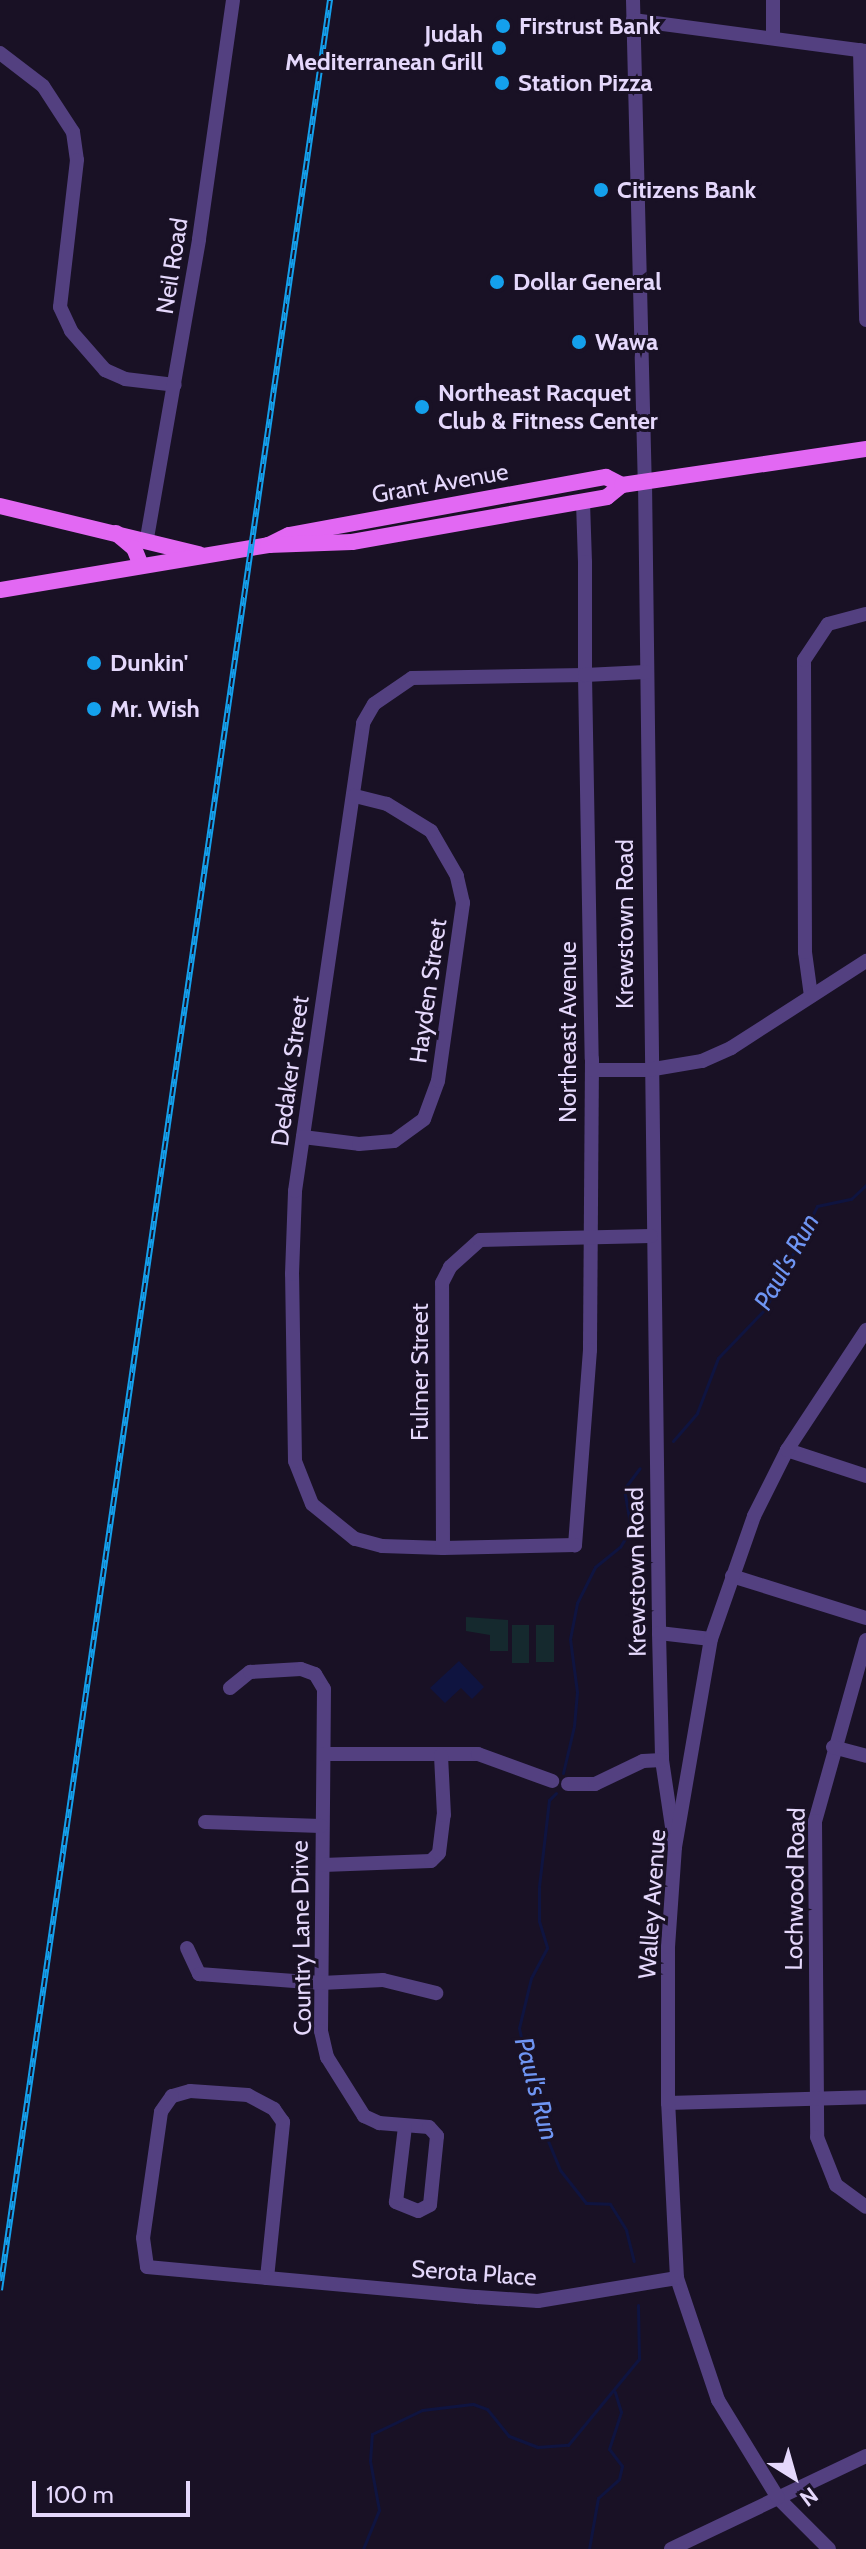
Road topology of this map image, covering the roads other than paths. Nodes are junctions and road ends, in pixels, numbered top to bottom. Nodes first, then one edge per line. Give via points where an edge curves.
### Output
1 (233, 0) edge
2 (633, 0) edge
3 (773, 0) edge
4 (633, 20) junction
5 (773, 36) junction
6 (863, 50) edge
7 (0, 53) edge
8 (866, 320) edge
9 (175, 385) junction
10 (866, 449) edge
11 (645, 481) junction
12 (622, 485) junction
13 (583, 502) junction
14 (0, 506) edge
15 (111, 530) junction
16 (147, 538) junction
17 (268, 545) junction
18 (204, 555) junction
19 (141, 565) junction
20 (0, 590) edge
21 (866, 614) edge
22 (646, 672) junction
23 (585, 675) junction
24 (354, 796) junction
25 (866, 961) edge
26 (811, 996) junction
27 (592, 1070) junction
28 (648, 1070) junction
29 (303, 1137) junction
30 (589, 1236) junction
31 (651, 1236) junction
32 (866, 1330) edge
33 (787, 1450) junction
34 (866, 1476) edge
35 (443, 1548) junction
36 (732, 1576) junction
37 (866, 1618) edge
38 (659, 1633) junction
39 (711, 1639) junction
40 (866, 1640) edge
41 (230, 1688) dead end
42 (833, 1747) junction
43 (324, 1754) junction
44 (441, 1755) junction
45 (866, 1756) edge
46 (662, 1760) junction
47 (552, 1781) dead end
48 (568, 1784) dead end
49 (205, 1822) dead end
50 (321, 1826) junction
51 (675, 1847) junction
52 (323, 1865) junction
53 (187, 1948) dead end
54 (321, 1983) junction
55 (436, 1993) dead end
56 (866, 2097) edge
57 (817, 2098) junction
58 (668, 2103) junction
59 (405, 2127) junction
60 (866, 2207) edge
61 (267, 2278) junction
62 (677, 2278) junction
63 (866, 2456) edge
64 (778, 2498) junction
65 (671, 2549) edge
66 (829, 2549) edge

1 - 9 street, Neil Road
2 - 4 street, Krewstown Road
3 - 5 street
4 - 5 street
4 - 11 street, Krewstown Road
5 - 6 street
6 - 8 street
7 - 9 street via 43,86 73,132 77,160 60,307 71,331 105,370 125,379
9 - 16 street, Neil Road
10 - 11 main road, Grant Avenue
11 - 12 main road, Grant Avenue
11 - 22 street, Krewstown Road
12 - 13 main road, Grant Avenue via 607,497
12 - 17 main road, Grant Avenue via 606,477 289,535
13 - 17 main road, Grant Avenue via 352,542
13 - 23 street, Northeast Avenue
14 - 15 main road
15 - 16 main road
15 - 19 main road via 134,548
16 - 18 main road
17 - 18 main road, Grant Avenue
18 - 19 main road, Grant Avenue
19 - 20 main road, Grant Avenue
21 - 26 street via 826,627 808,651 802,675 805,952
22 - 23 street
22 - 28 street, Krewstown Road
23 - 24 street, Dedaker Street via 407,681 374,704 363,723
23 - 27 street, Northeast Avenue
24 - 29 street, Dedaker Street
24 - 29 street, Hayden Street via 387,804 431,831 457,876 463,903 438,1081 424,1119 394,1141 359,1144
25 - 26 street
26 - 28 street via 731,1048 689,1066
27 - 28 street
27 - 30 street, Northeast Avenue
28 - 31 street, Krewstown Road
29 - 35 street, Dedaker Street via 294,1205 292,1433 304,1488 328,1520 355,1539 382,1546
30 - 31 street, Fulmer Street
30 - 35 street, Fulmer Street via 480,1240 458,1256 442,1283
30 - 35 street, Northeast Avenue via 590,1350 575,1545
31 - 38 street, Krewstown Road
32 - 33 street, Walley Avenue
33 - 34 street
33 - 36 street, Walley Avenue
36 - 37 street
36 - 39 street, Walley Avenue
38 - 39 street
38 - 46 street, Krewstown Road
39 - 51 street, Walley Avenue
40 - 42 street, Lochwood Road
41 - 43 street, Country Lane Drive via 250,1672 301,1669 315,1674 324,1689
42 - 45 street
42 - 57 street, Lochwood Road via 815,1821
43 - 44 street
43 - 50 street, Country Lane Drive
44 - 47 street via 498,1757
44 - 52 street via 444,1815 439,1853 431,1861
46 - 48 street via 643,1761 595,1784
46 - 51 street, Krewstown Road
49 - 50 street
50 - 52 street, Country Lane Drive
51 - 58 street, Walley Avenue via 668,1947
52 - 54 street, Country Lane Drive
53 - 54 street via 199,1974
54 - 55 street via 383,1980
54 - 59 street, Country Lane Drive via 321,2031 334,2067 364,2116
56 - 57 street
57 - 58 street
57 - 60 street, Lochwood Road via 817,2137 836,2185
58 - 62 street, Walley Avenue
59 - 59 street, Country Lane Drive via 396,2202 418,2211 430,2205 437,2136 429,2127
61 - 61 street, Serota Place via 147,2267 143,2238 161,2112 172,2096 190,2091 248,2095 274,2109 283,2122
61 - 62 street, Serota Place via 538,2301
62 - 64 street, Walley Avenue via 718,2400
63 - 64 street
64 - 65 street
64 - 66 street, Walley Avenue

